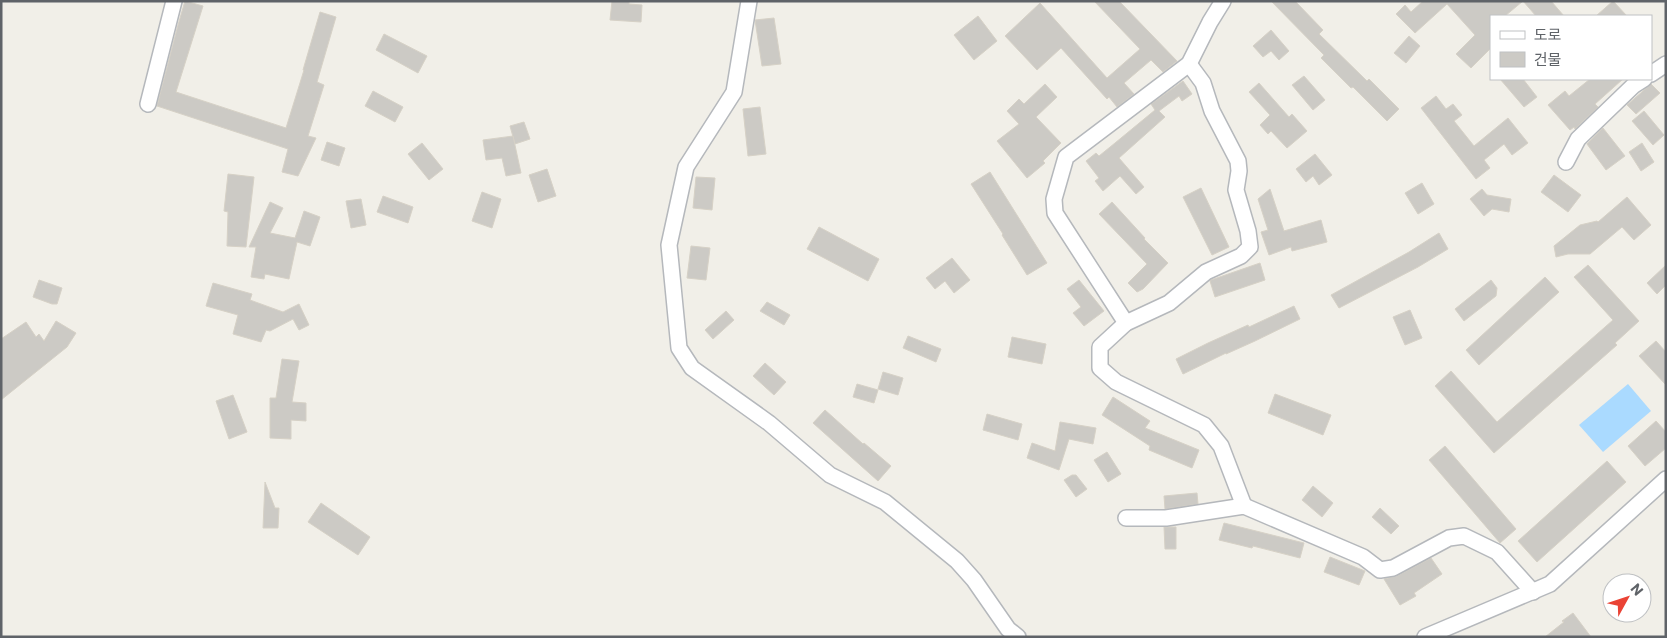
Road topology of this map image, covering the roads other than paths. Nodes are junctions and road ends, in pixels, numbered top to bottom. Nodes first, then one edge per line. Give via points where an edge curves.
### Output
1 (174, 1) edge
2 (749, 1) edge
3 (1223, 1) edge
4 (1189, 64) junction
5 (1666, 64) edge
6 (1652, 73) edge
7 (1642, 80) edge
8 (148, 104) dead end
9 (1566, 162) dead end
10 (1126, 322) junction
11 (1666, 479) edge
12 (1244, 506) junction
13 (1126, 518) dead end
14 (1533, 592) junction
15 (1018, 637) edge
16 (1425, 637) edge

1 - 8 street
2 - 15 street via 734,92 686,166 671,236 679,348 692,368 769,423 830,475 886,502 957,561 1008,629
3 - 4 street
4 - 10 street via 1066,157 1054,199 1055,213
4 - 10 street via 1203,83 1212,110 1238,161 1236,190 1250,247 1242,256 1206,272 1169,303
5 - 6 street
7 - 9 street via 1578,139
10 - 12 street via 1100,347 1100,368 1116,382 1204,425 1221,446
11 - 14 street via 1550,584
12 - 13 street via 1166,518
12 - 14 street via 1363,557 1380,570 1393,568 1449,538 1464,536 1497,552
14 - 16 street

